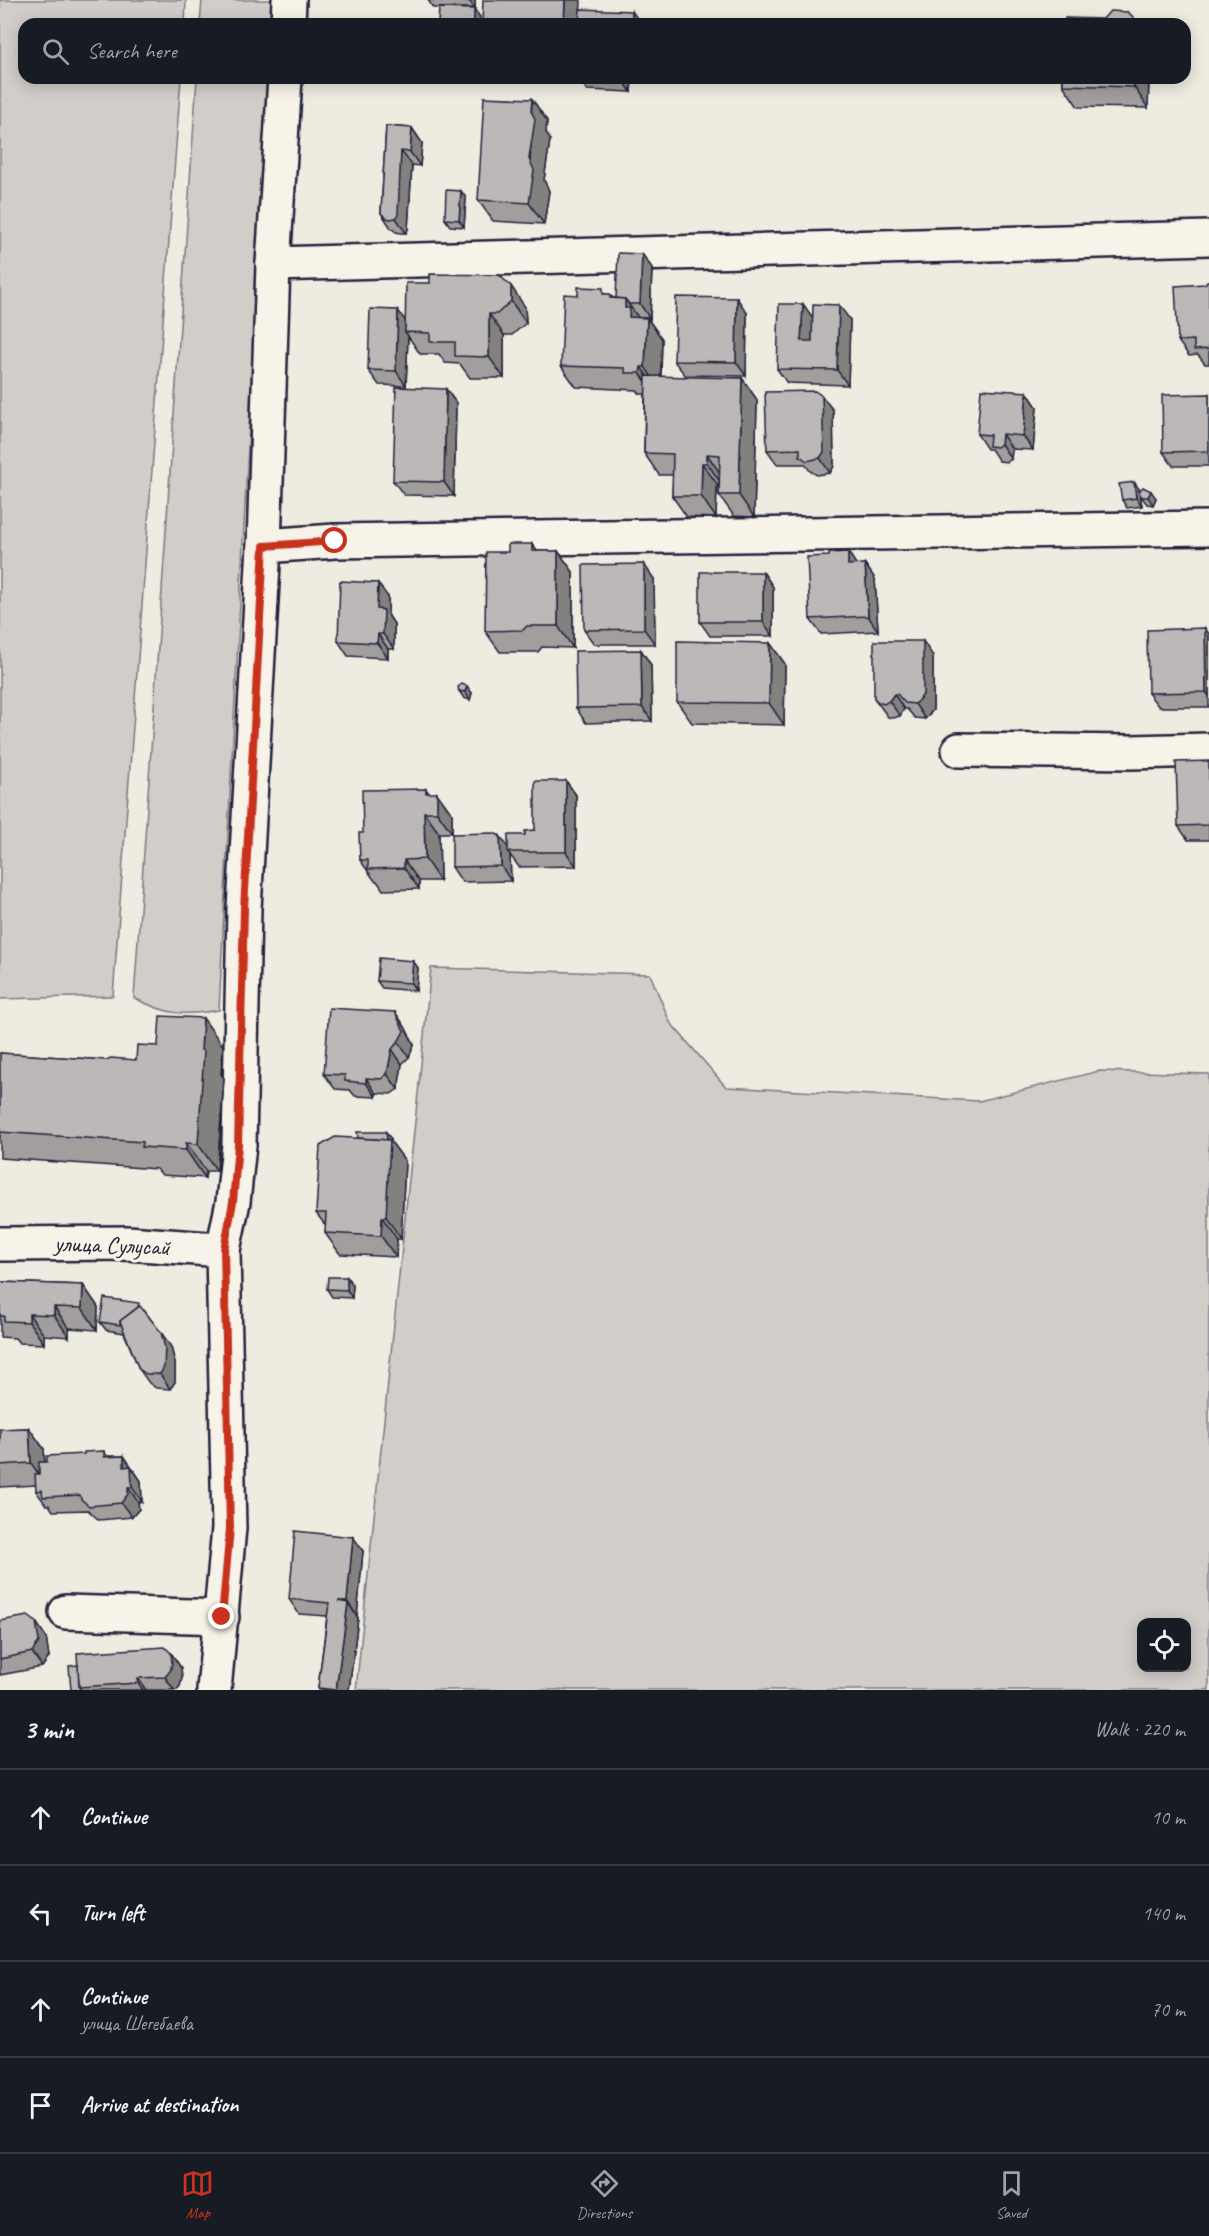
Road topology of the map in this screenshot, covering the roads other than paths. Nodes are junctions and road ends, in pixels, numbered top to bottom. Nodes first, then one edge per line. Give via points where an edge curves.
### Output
1 (290, 0) edge
2 (288, 18) edge
3 (285, 84) edge
4 (1209, 238) edge
5 (273, 264) junction
6 (1209, 528) edge
7 (264, 546) junction
8 (959, 750) dead end
9 (1209, 750) edge
10 (0, 1244) edge
11 (224, 1250) junction
12 (66, 1612) dead end
13 (222, 1617) junction
14 (214, 1690) edge

1 - 2 street
3 - 5 street
4 - 5 street
5 - 7 street
6 - 7 street via 359,541
7 - 11 street via 244,909 238,1145
8 - 9 street
10 - 11 street, улица Сулусай via 127,1243
11 - 13 street via 230,1528
12 - 13 street
13 - 14 street

